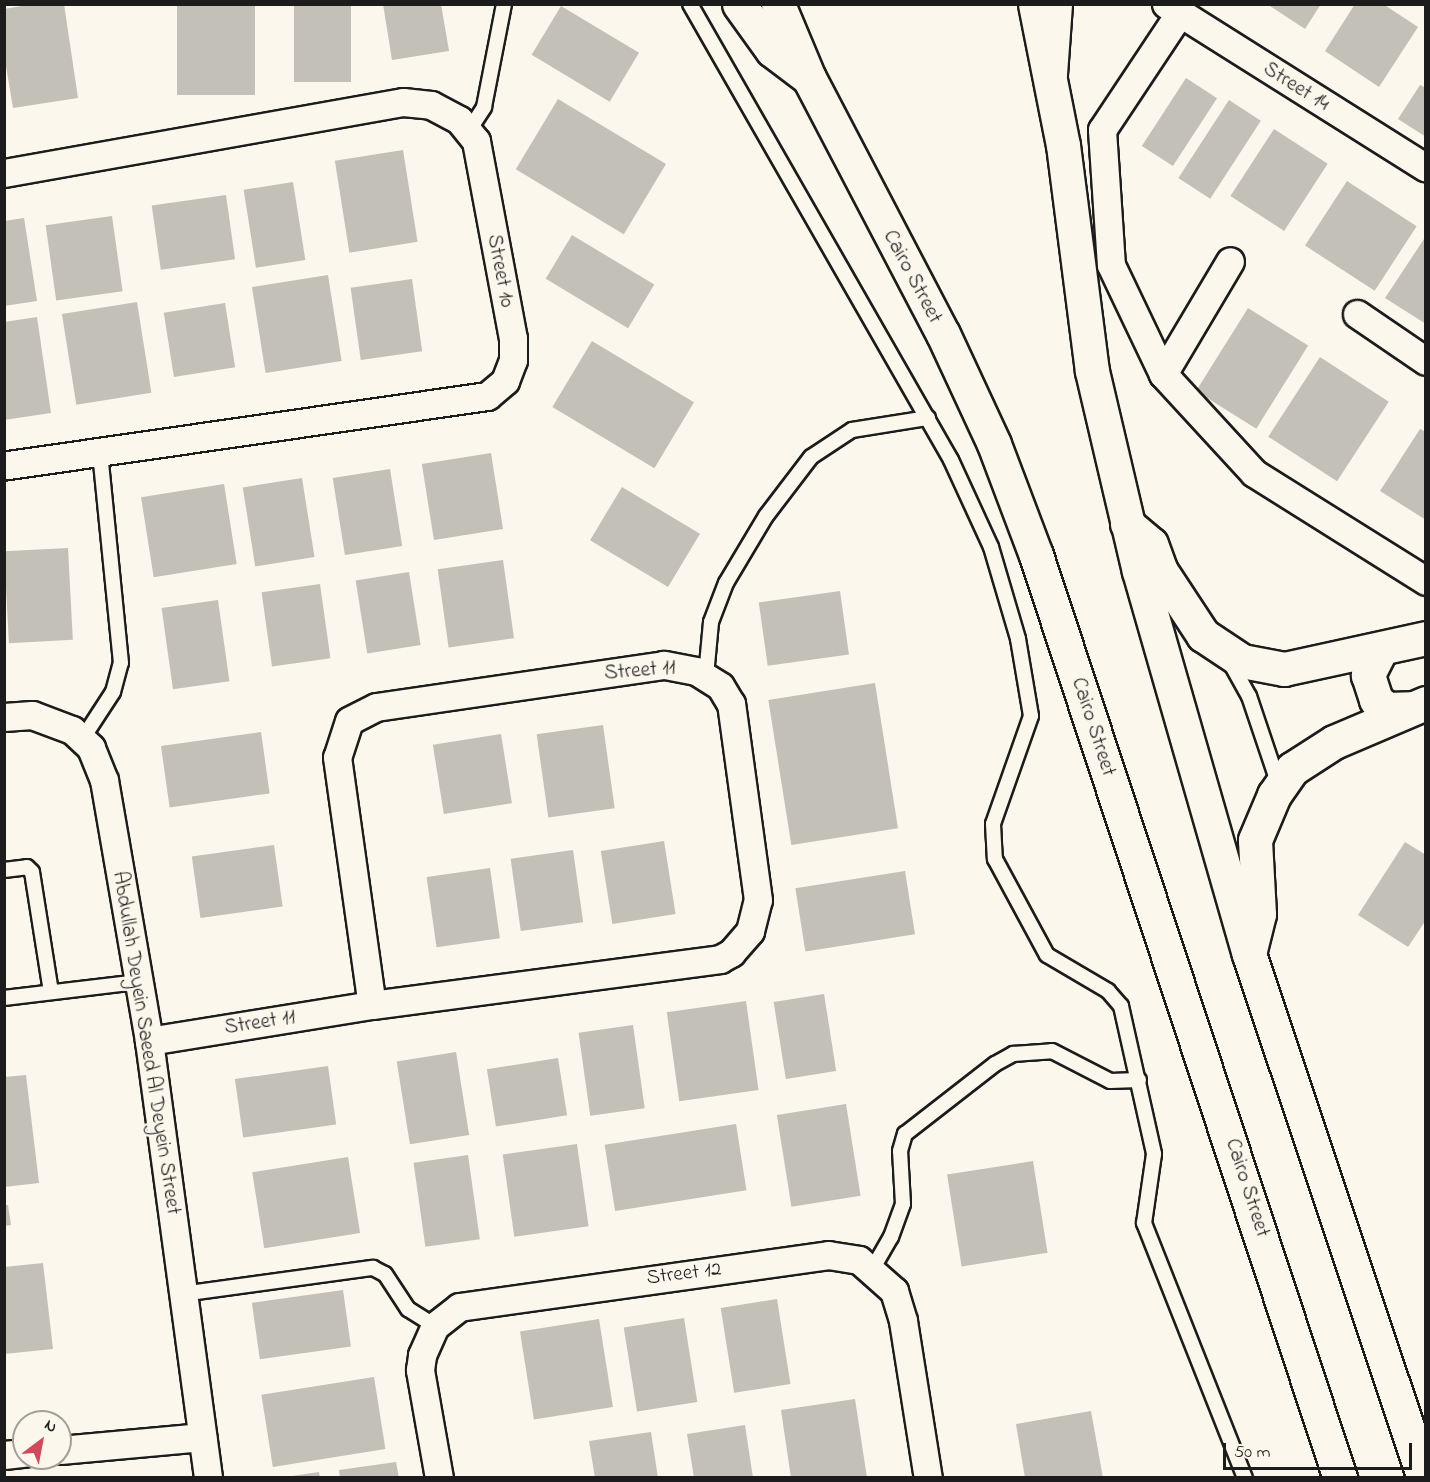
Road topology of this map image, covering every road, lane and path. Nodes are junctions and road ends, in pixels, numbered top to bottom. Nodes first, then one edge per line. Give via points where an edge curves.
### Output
1 (504, 4) edge
2 (690, 4) edge
3 (739, 4) edge
4 (778, 4) edge
5 (1035, 4) edge
6 (1055, 4) edge
7 (1172, 9) edge
8 (1050, 74) junction
9 (809, 78) junction
10 (468, 132) junction
11 (1425, 168) edge
12 (4, 172) edge
13 (1230, 261) dead end
14 (1357, 314) dead end
15 (1425, 361) edge
16 (1163, 374) junction
17 (928, 418) junction
18 (100, 452) junction
19 (4, 466) edge
20 (1127, 524) junction
21 (1425, 580) edge
22 (1425, 638) edge
23 (1223, 648) junction
24 (1380, 651) junction
25 (706, 676) junction
26 (1418, 705) edge
27 (4, 717) edge
28 (83, 738) junction
29 (1274, 795) junction
30 (4, 870) edge
31 (1249, 954) junction
32 (139, 982) junction
33 (51, 993) junction
34 (4, 998) edge
35 (372, 1005) junction
36 (149, 1041) junction
37 (1140, 1080) junction
38 (873, 1268) junction
39 (182, 1294) junction
40 (435, 1326) junction
41 (202, 1437) junction
42 (72, 1449) edge
43 (208, 1478) edge
44 (439, 1478) edge
45 (928, 1478) edge
46 (1245, 1478) edge
47 (1340, 1478) edge
48 (1424, 1478) edge

1 - 10 lane via 484,107
2 - 17 lane
3 - 9 main road via 772,50
4 - 9 main road, Cairo Street
5 - 8 main road
6 - 8 main road
7 - 11 street, Street 14
7 - 16 street via 1102,130 1111,265
8 - 20 main road via 1092,371
9 - 47 main road, Cairo Street via 943,334 994,444 1040,567
10 - 12 street, Street 10 via 459,120 430,105 404,102
10 - 18 street, Street 10 via 476,141 513,338 513,360 505,381 487,396
13 - 16 street
14 - 15 street
16 - 21 street via 1254,473
17 - 25 lane via 852,430 829,442 804,466 765,516 726,583 711,622
17 - 37 lane via 991,547 1018,639 1030,701 1029,732 993,824 995,859 1047,955 1108,990 1121,1006
18 - 19 street, Street 10
18 - 28 lane via 121,663 113,692
20 - 23 main road via 1151,544 1187,615
20 - 31 main road
22 - 24 main road
23 - 24 main road via 1242,661 1284,669
23 - 29 lane via 1249,696 1276,768 1279,778
24 - 26 main road via 1368,675 1373,694 1387,709
25 - 35 street, Street 11 via 664,665 376,707 349,721 337,757
25 - 35 street, Street 11 via 720,686 731,704 758,900 754,924 739,946 720,959
26 - 29 main road via 1312,756 1292,769
27 - 28 street, Abdullah Deyein Saeed Al Deyein Street via 47,718
28 - 32 street, Abdullah Deyein Saeed Al Deyein Street via 98,759 104,780
29 - 31 main road via 1255,840 1259,914
30 - 33 lane via 27,867 32,872
31 - 48 main road
32 - 33 lane
32 - 36 street, Abdullah Deyein Saeed Al Deyein Street
33 - 34 lane
35 - 36 street, Street 11
36 - 39 street, Abdullah Deyein Saeed Al Deyein Street
37 - 38 lane via 1110,1081 1052,1052 1013,1054 995,1064 905,1134 900,1151 903,1204 891,1237
37 - 46 lane via 1154,1154 1144,1224
38 - 40 street, Street 12 via 828,1255 498,1298 459,1307
38 - 45 street via 900,1305
39 - 40 lane via 373,1268 385,1274 408,1309
39 - 41 street, Abdullah Deyein Saeed Al Deyein Street
40 - 44 street via 420,1370
41 - 42 street
41 - 43 street, Abdullah Deyein Saeed Al Deyein Street

